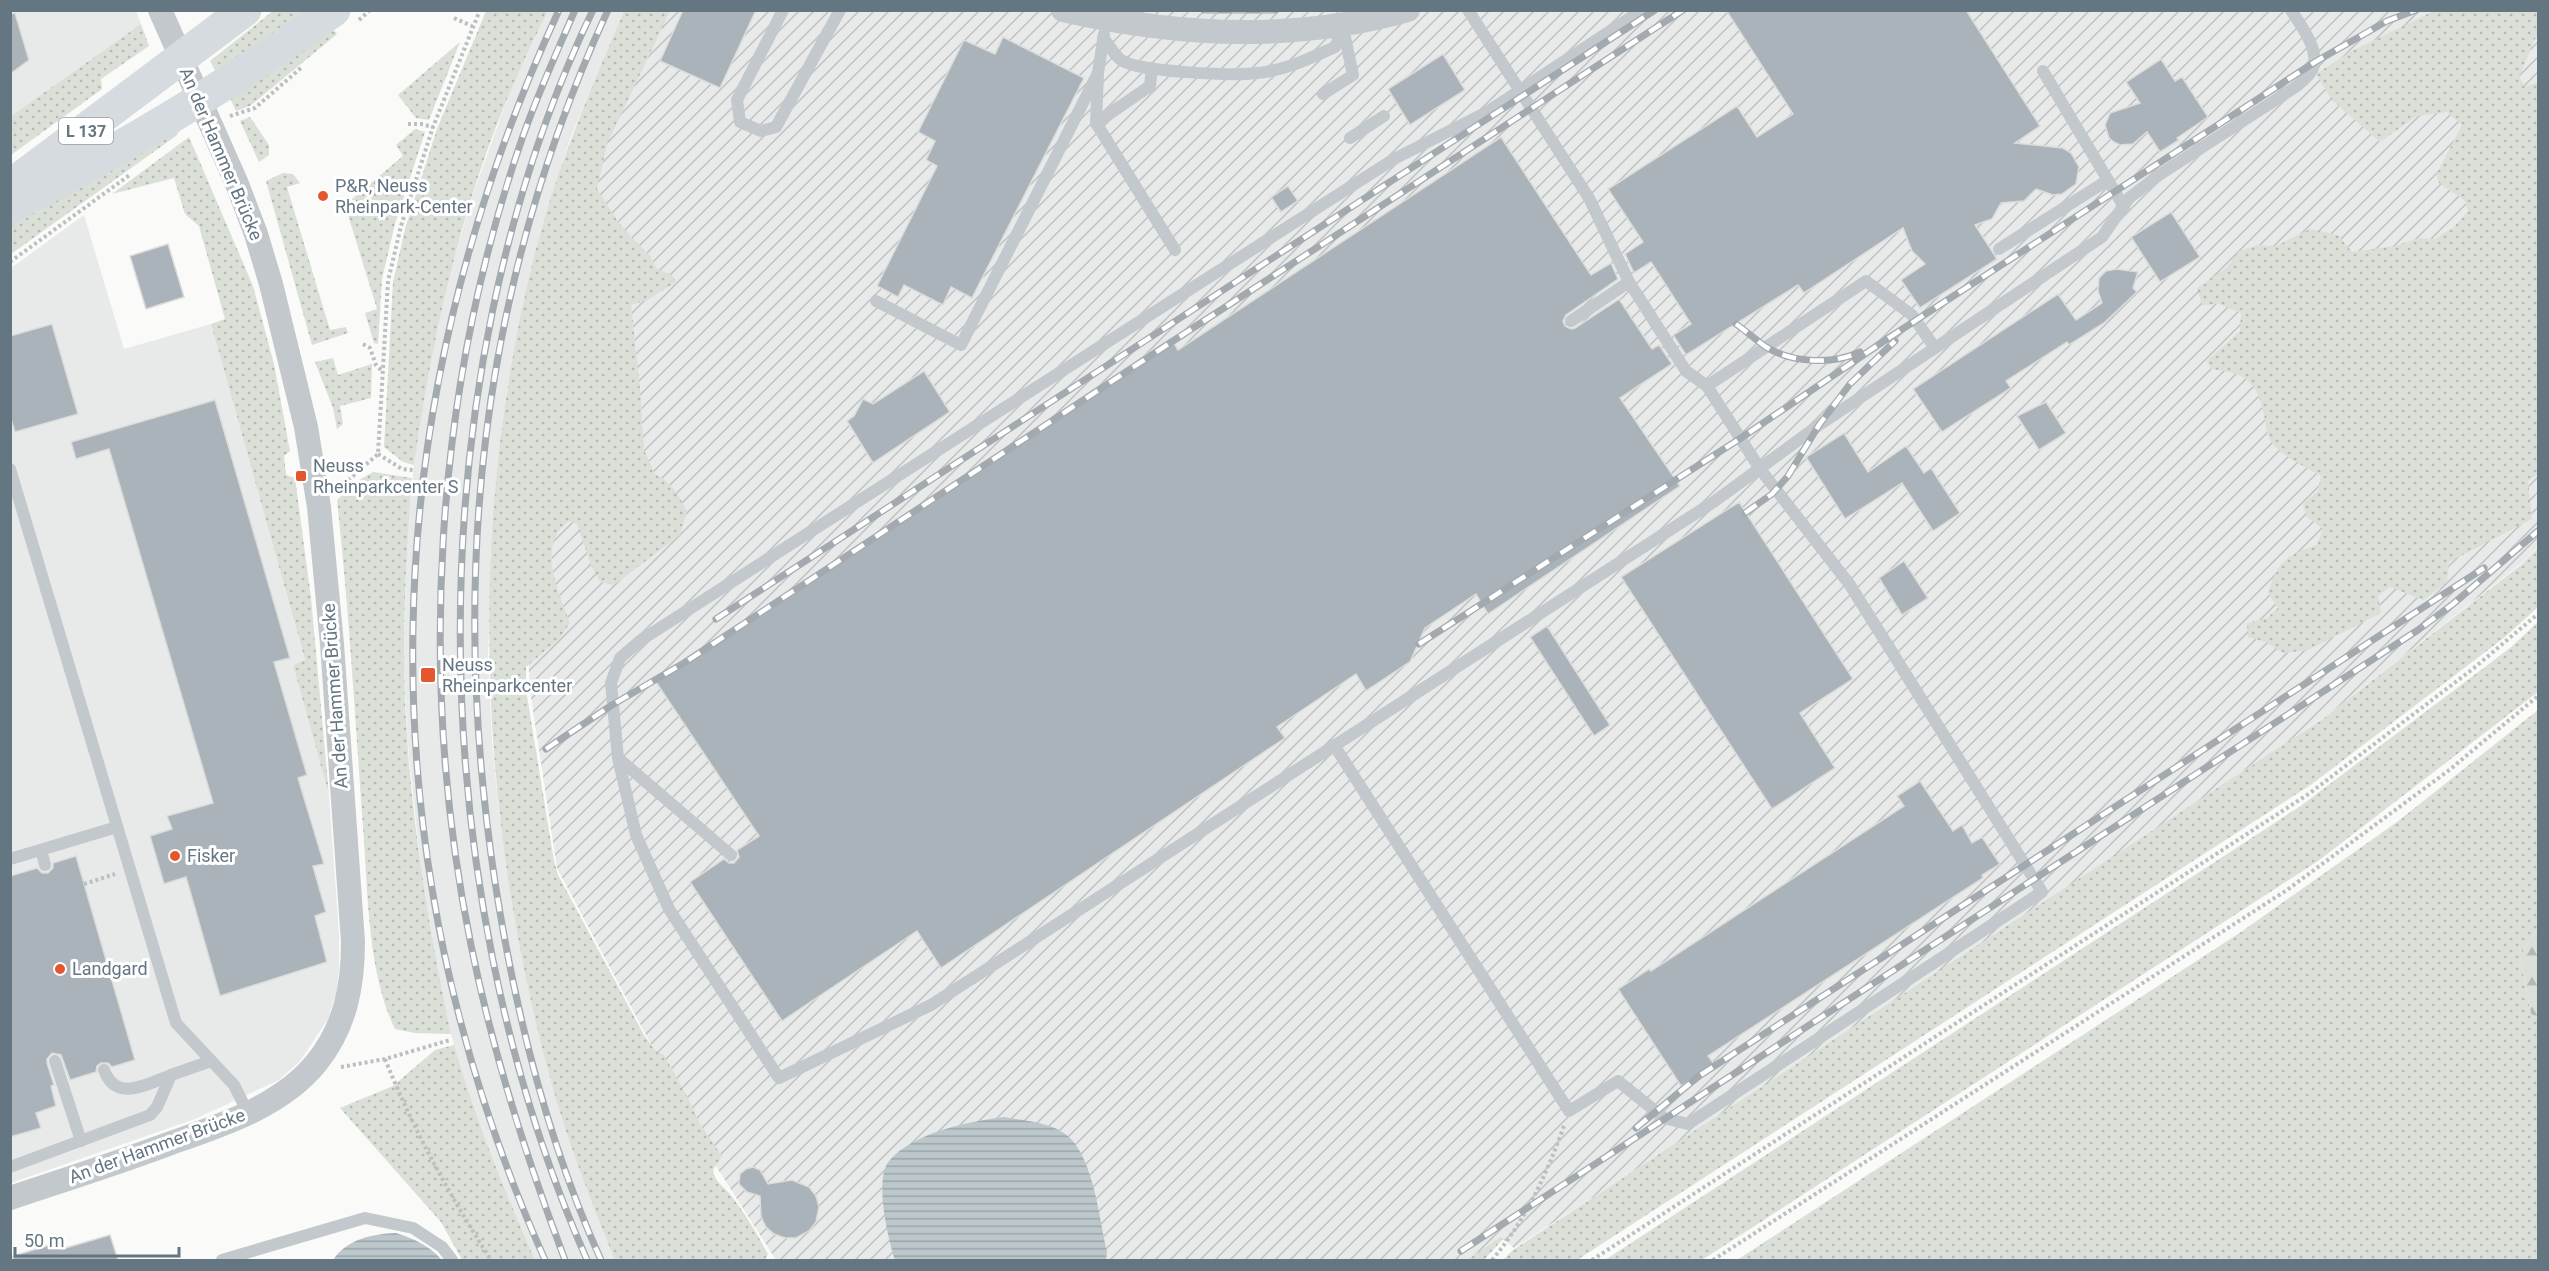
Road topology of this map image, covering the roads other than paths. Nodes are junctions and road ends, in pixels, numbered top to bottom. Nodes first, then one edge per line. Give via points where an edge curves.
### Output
1 (160, 10) edge
2 (244, 10) edge
3 (334, 10) edge
4 (783, 10) edge
5 (840, 10) edge
6 (1063, 10) edge
7 (1408, 10) edge
8 (1468, 10) edge
9 (1642, 10) edge
10 (2291, 10) edge
11 (1339, 25) junction
12 (1105, 28) junction
13 (1152, 68) junction
14 (2043, 71) dead end
15 (1098, 73) junction
16 (1521, 90) junction
17 (1323, 94) dead end
18 (1384, 116) dead end
19 (1096, 123) junction
20 (1350, 138) dead end
21 (2108, 180) junction
22 (10, 186) edge
23 (10, 207) edge
24 (2124, 207) junction
25 (1999, 249) dead end
26 (1175, 250) dead end
27 (1629, 282) junction
28 (876, 301) dead end
29 (1571, 321) dead end
30 (1935, 348) junction
31 (1707, 386) junction
32 (1760, 468) junction
33 (10, 469) edge
34 (1334, 745) junction
35 (618, 758) junction
36 (117, 827) junction
37 (41, 850) junction
38 (731, 855) dead end
39 (10, 859) edge
40 (45, 865) dead end
41 (55, 1061) dead end
42 (211, 1061) junction
43 (104, 1070) dead end
44 (171, 1075) junction
45 (248, 1113) junction
46 (81, 1141) junction
47 (10, 1167) edge
48 (10, 1198) edge
49 (222, 1260) edge
50 (452, 1260) edge

1 - 45 street, An der Hammer Brücke via 256,234 291,361 318,502 333,656 353,975 336,1032 317,1063 290,1089
2 - 22 main road, L 137
3 - 23 main road via 176,113
4 - 5 lane via 737,100 740,122 762,131 776,128
6 - 12 street
7 - 11 street
8 - 16 lane
9 - 16 lane
10 - 24 lane via 2315,57 2311,73 2297,86 2158,175 2129,198
11 - 12 street via 1230,32
11 - 13 lane via 1335,47 1257,74
11 - 17 lane via 1353,75
12 - 13 lane via 1120,59
12 - 15 lane
13 - 19 lane via 1150,86
14 - 21 lane
15 - 19 lane
15 - 28 lane via 961,345
16 - 27 lane via 1589,198
16 - 35 lane via 1487,112 1394,159 641,640 620,658 611,683
18 - 20 lane
19 - 26 lane
21 - 24 lane
21 - 25 lane
24 - 30 lane via 2102,237
27 - 29 lane
27 - 31 lane via 1686,371
30 - 31 lane via 1912,315 1866,281
30 - 32 lane
31 - 32 lane
32 - 34 lane
32 - 34 lane via 1850,585 2042,892 1688,1124 1664,1118 1618,1081 1569,1111
33 - 36 lane
34 - 35 lane via 931,1005 779,1078 669,909 636,835
35 - 38 lane
36 - 37 lane
36 - 42 lane via 176,1023
37 - 39 lane
37 - 40 lane
41 - 46 lane
42 - 44 lane
42 - 45 lane via 234,1085
43 - 44 lane via 112,1084 130,1090
44 - 46 lane via 150,1115
45 - 48 street, An der Hammer Brücke
46 - 47 lane
49 - 50 lane via 365,1218 413,1228 442,1247

